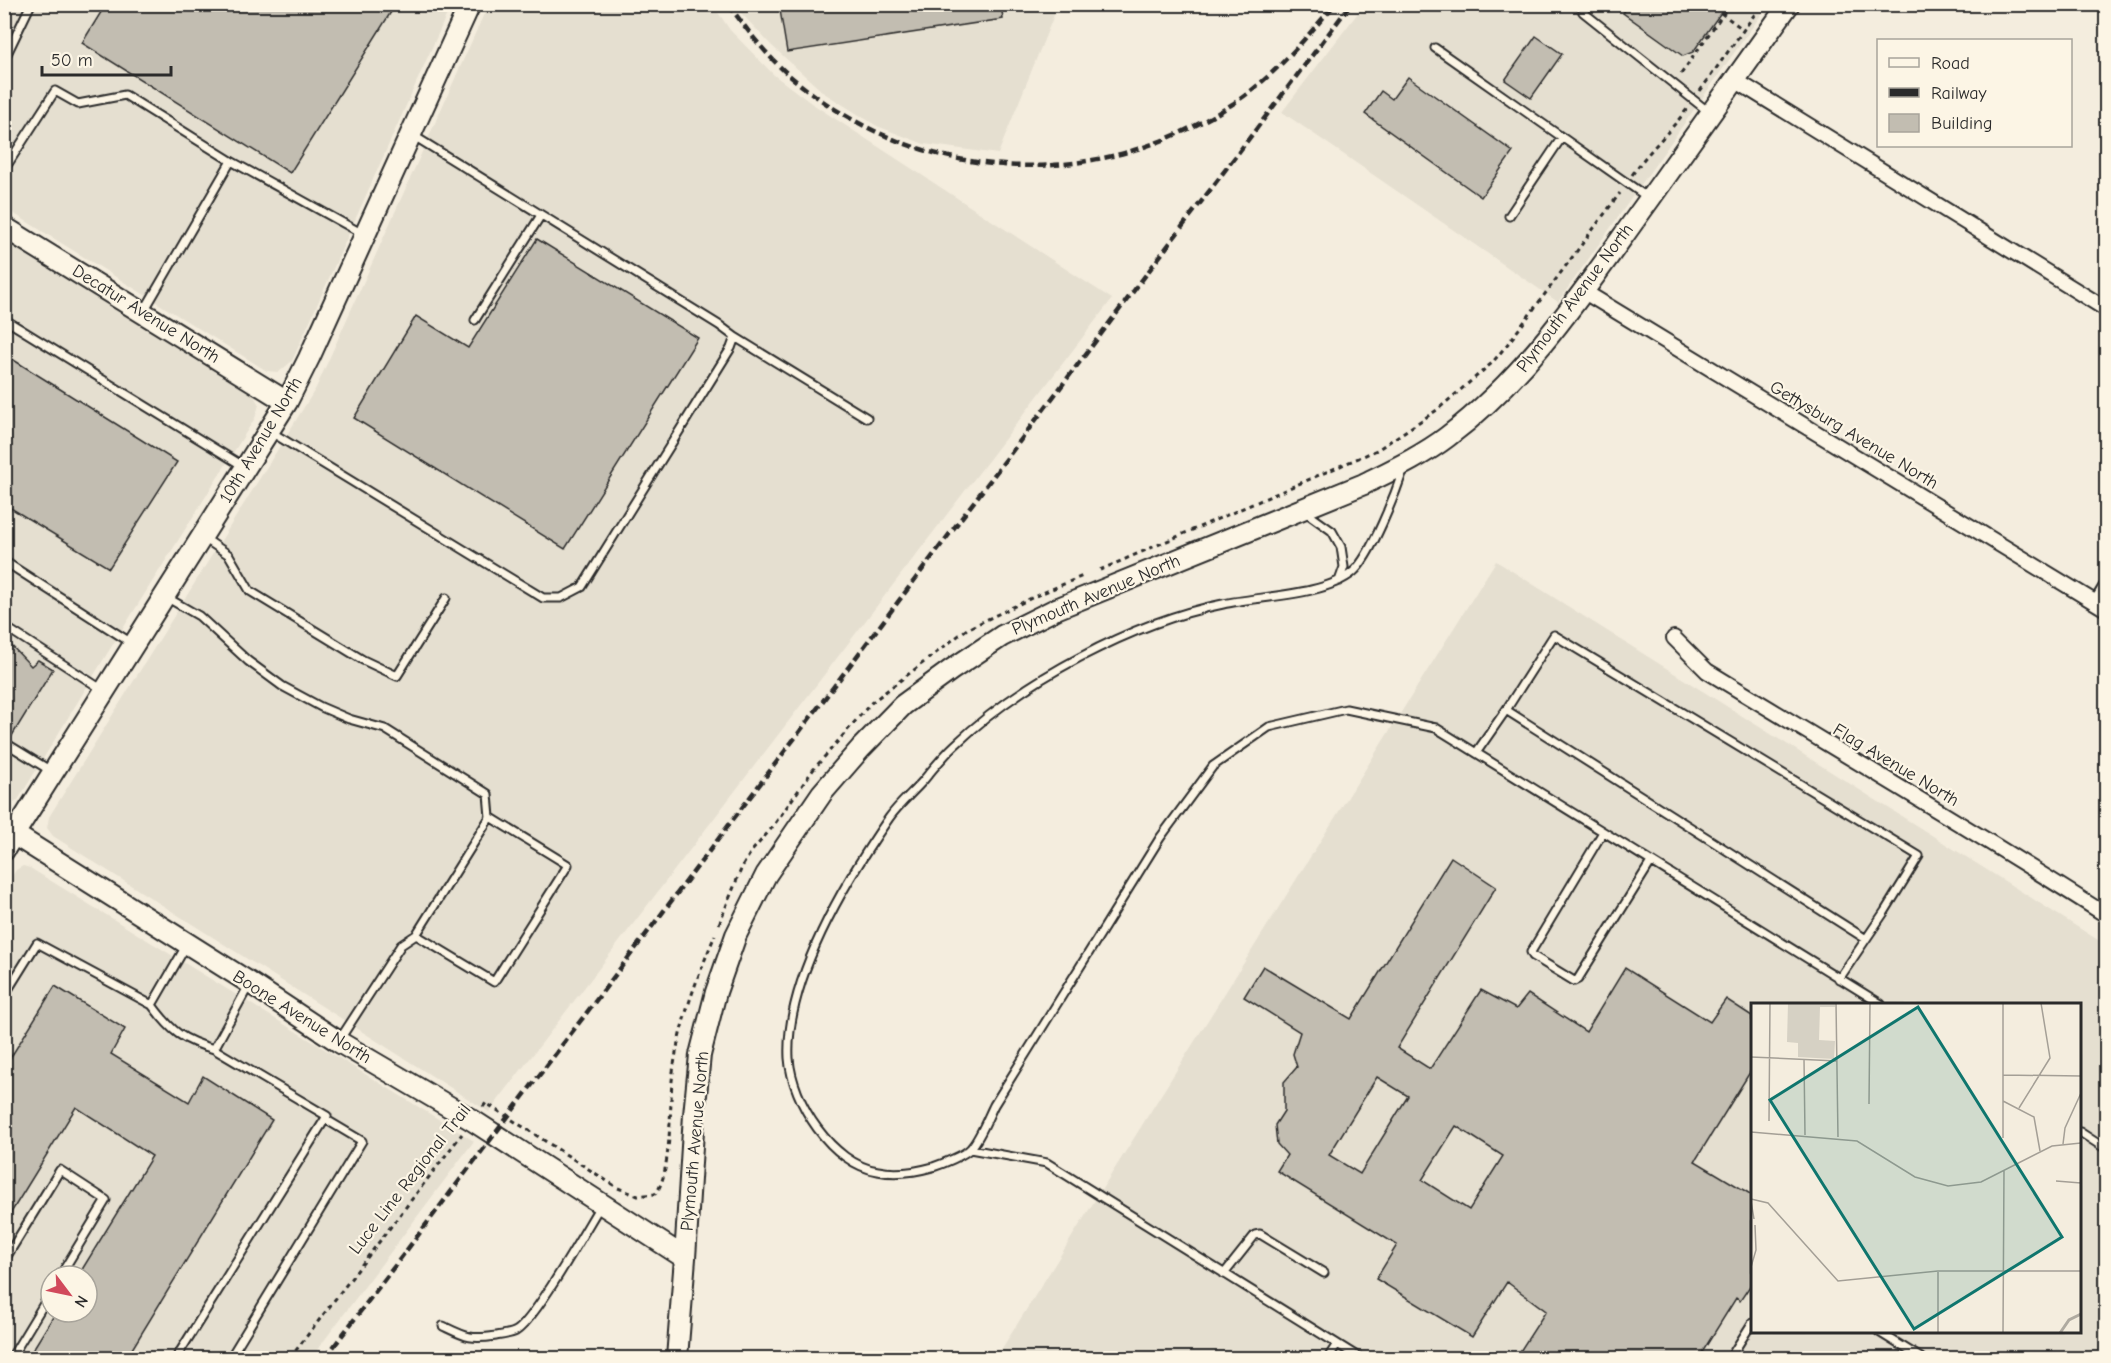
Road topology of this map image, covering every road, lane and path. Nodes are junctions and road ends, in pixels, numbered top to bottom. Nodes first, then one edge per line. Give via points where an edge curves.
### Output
1 (31, 4) edge
2 (470, 4) edge
3 (1588, 4) edge
4 (1730, 4) edge
5 (1789, 4) edge
6 (1722, 14) junction
7 (1744, 30) dead end
8 (1435, 48) dead end
9 (5, 60) edge
10 (1735, 80) junction
11 (1672, 85) junction
12 (1711, 114) junction
13 (412, 135) junction
14 (1562, 137) junction
15 (231, 161) junction
16 (4, 170) edge
17 (1649, 199) junction
18 (541, 215) junction
19 (1509, 216) dead end
20 (4, 227) edge
21 (365, 235) junction
22 (1583, 291) junction
23 (2106, 309) edge
24 (143, 313) junction
25 (4, 319) edge
26 (475, 320) dead end
27 (735, 337) junction
28 (287, 402) junction
29 (867, 418) dead end
30 (268, 431) junction
31 (1405, 463) junction
32 (246, 467) junction
33 (1302, 510) junction
34 (202, 536) junction
35 (4, 561) edge
36 (1339, 582) junction
37 (2106, 588) edge
38 (164, 596) junction
39 (446, 598) dead end
40 (2102, 606) edge
41 (4, 626) edge
42 (1674, 638) dead end
43 (134, 644) junction
44 (105, 691) junction
45 (1506, 710) junction
46 (4, 742) edge
47 (1476, 753) junction
48 (54, 772) junction
49 (490, 817) junction
50 (1603, 832) junction
51 (8, 838) edge
52 (1650, 862) junction
53 (2106, 915) edge
54 (416, 935) junction
55 (1866, 939) junction
56 (187, 944) junction
57 (1839, 979) junction
58 (250, 983) junction
59 (4, 996) edge
60 (1878, 1003) edge
61 (152, 1005) junction
62 (339, 1042) junction
63 (214, 1049) junction
64 (325, 1119) junction
65 (472, 1120) junction
66 (2081, 1133) edge
67 (669, 1140) dead end
68 (970, 1149) junction
69 (2106, 1149) edge
70 (601, 1204) junction
71 (685, 1258) junction
72 (4, 1261) edge
73 (67, 1264) edge
74 (1324, 1273) dead end
75 (1224, 1274) junction
76 (39, 1312) edge
77 (1751, 1325) edge
78 (443, 1326) dead end
79 (1881, 1333) edge
80 (1337, 1344) junction
81 (11, 1359) edge
82 (176, 1359) edge
83 (230, 1359) edge
84 (290, 1359) edge
85 (677, 1359) edge
86 (1328, 1359) edge
87 (1360, 1359) edge
88 (1730, 1359) edge
89 (1922, 1359) edge

1 - 9 lane
2 - 13 street, 10th Avenue North
3 - 11 lane via 1582,12
4 - 6 path
5 - 10 street, Plymouth Avenue North
6 - 7 path
6 - 11 path
8 - 14 lane
10 - 12 street, Plymouth Avenue North
10 - 23 street
11 - 12 lane
12 - 17 street, Plymouth Avenue North
13 - 18 lane
13 - 21 street, 10th Avenue North
14 - 17 lane
14 - 19 lane
15 - 16 lane via 125,95 78,104 55,91
15 - 21 lane
15 - 24 lane
17 - 22 street, Plymouth Avenue North
18 - 26 lane
18 - 27 lane
20 - 24 street, Decatur Avenue North
21 - 28 street, 10th Avenue North
22 - 31 street, Plymouth Avenue North via 1518,373 1482,408 1446,438
22 - 40 street, Gettysburg Avenue North
24 - 28 street, Decatur Avenue North
25 - 32 lane
27 - 29 lane
27 - 30 lane via 582,587 561,598 543,598
28 - 30 street, 10th Avenue North
30 - 32 street, 10th Avenue North
31 - 33 street, Plymouth Avenue North
31 - 36 lane via 1367,554 1356,570
32 - 34 street, 10th Avenue North
33 - 36 lane via 1332,531 1341,547 1344,567
33 - 71 street, Plymouth Avenue North via 1056,609 1002,636 903,705 822,794 766,875 736,935 716,992 699,1065
34 - 38 street, 10th Avenue North
34 - 39 lane via 229,555 250,591 363,660 397,676
35 - 43 lane
36 - 68 lane via 1166,618 1093,650 1017,695 955,745 879,834 838,897 804,974 790,1020 789,1060 799,1101 819,1131 843,1156 876,1171 912,1173 941,1165
37 - 40 street
38 - 43 street, 10th Avenue North
38 - 49 lane via 199,616 282,686 321,707 385,729 488,794
41 - 44 lane
42 - 53 street, Flag Avenue North via 1707,671
43 - 44 street, 10th Avenue North
44 - 48 street, 10th Avenue North
45 - 47 lane
45 - 55 lane
45 - 55 lane via 1554,635 1919,856
46 - 48 lane
47 - 50 lane
47 - 68 lane via 1436,728 1346,709 1269,727 1213,766 1160,838
48 - 51 street, 10th Avenue North
49 - 54 lane
49 - 54 lane via 568,865 494,982
50 - 52 lane
50 - 52 lane via 1531,952 1533,956 1574,981 1578,979
51 - 56 street, Boone Avenue North via 33,845
52 - 57 lane
54 - 62 lane via 401,945
55 - 57 lane
56 - 58 street, Boone Avenue North
56 - 61 lane
57 - 60 lane
58 - 62 street, Boone Avenue North
58 - 63 lane
59 - 61 lane via 37,943
61 - 63 lane via 173,1031 190,1042
62 - 65 street, Boone Avenue North
63 - 64 lane via 327,1116
64 - 82 lane
64 - 83 lane via 362,1141
65 - 67 path, Luce Line Regional Trail via 486,1103 618,1188 638,1196 655,1194 662,1184
65 - 70 street, Boone Avenue North
65 - 84 path, Luce Line Regional Trail
66 - 69 lane
68 - 75 lane via 1047,1163
70 - 71 street, Boone Avenue North
70 - 78 lane via 523,1326 515,1332 477,1339
71 - 85 street, Plymouth Avenue North
72 - 73 lane via 60,1170 106,1200
74 - 75 lane via 1260,1234 1255,1235
75 - 80 lane
76 - 81 lane
77 - 88 lane
79 - 89 lane
80 - 86 lane
80 - 87 lane

